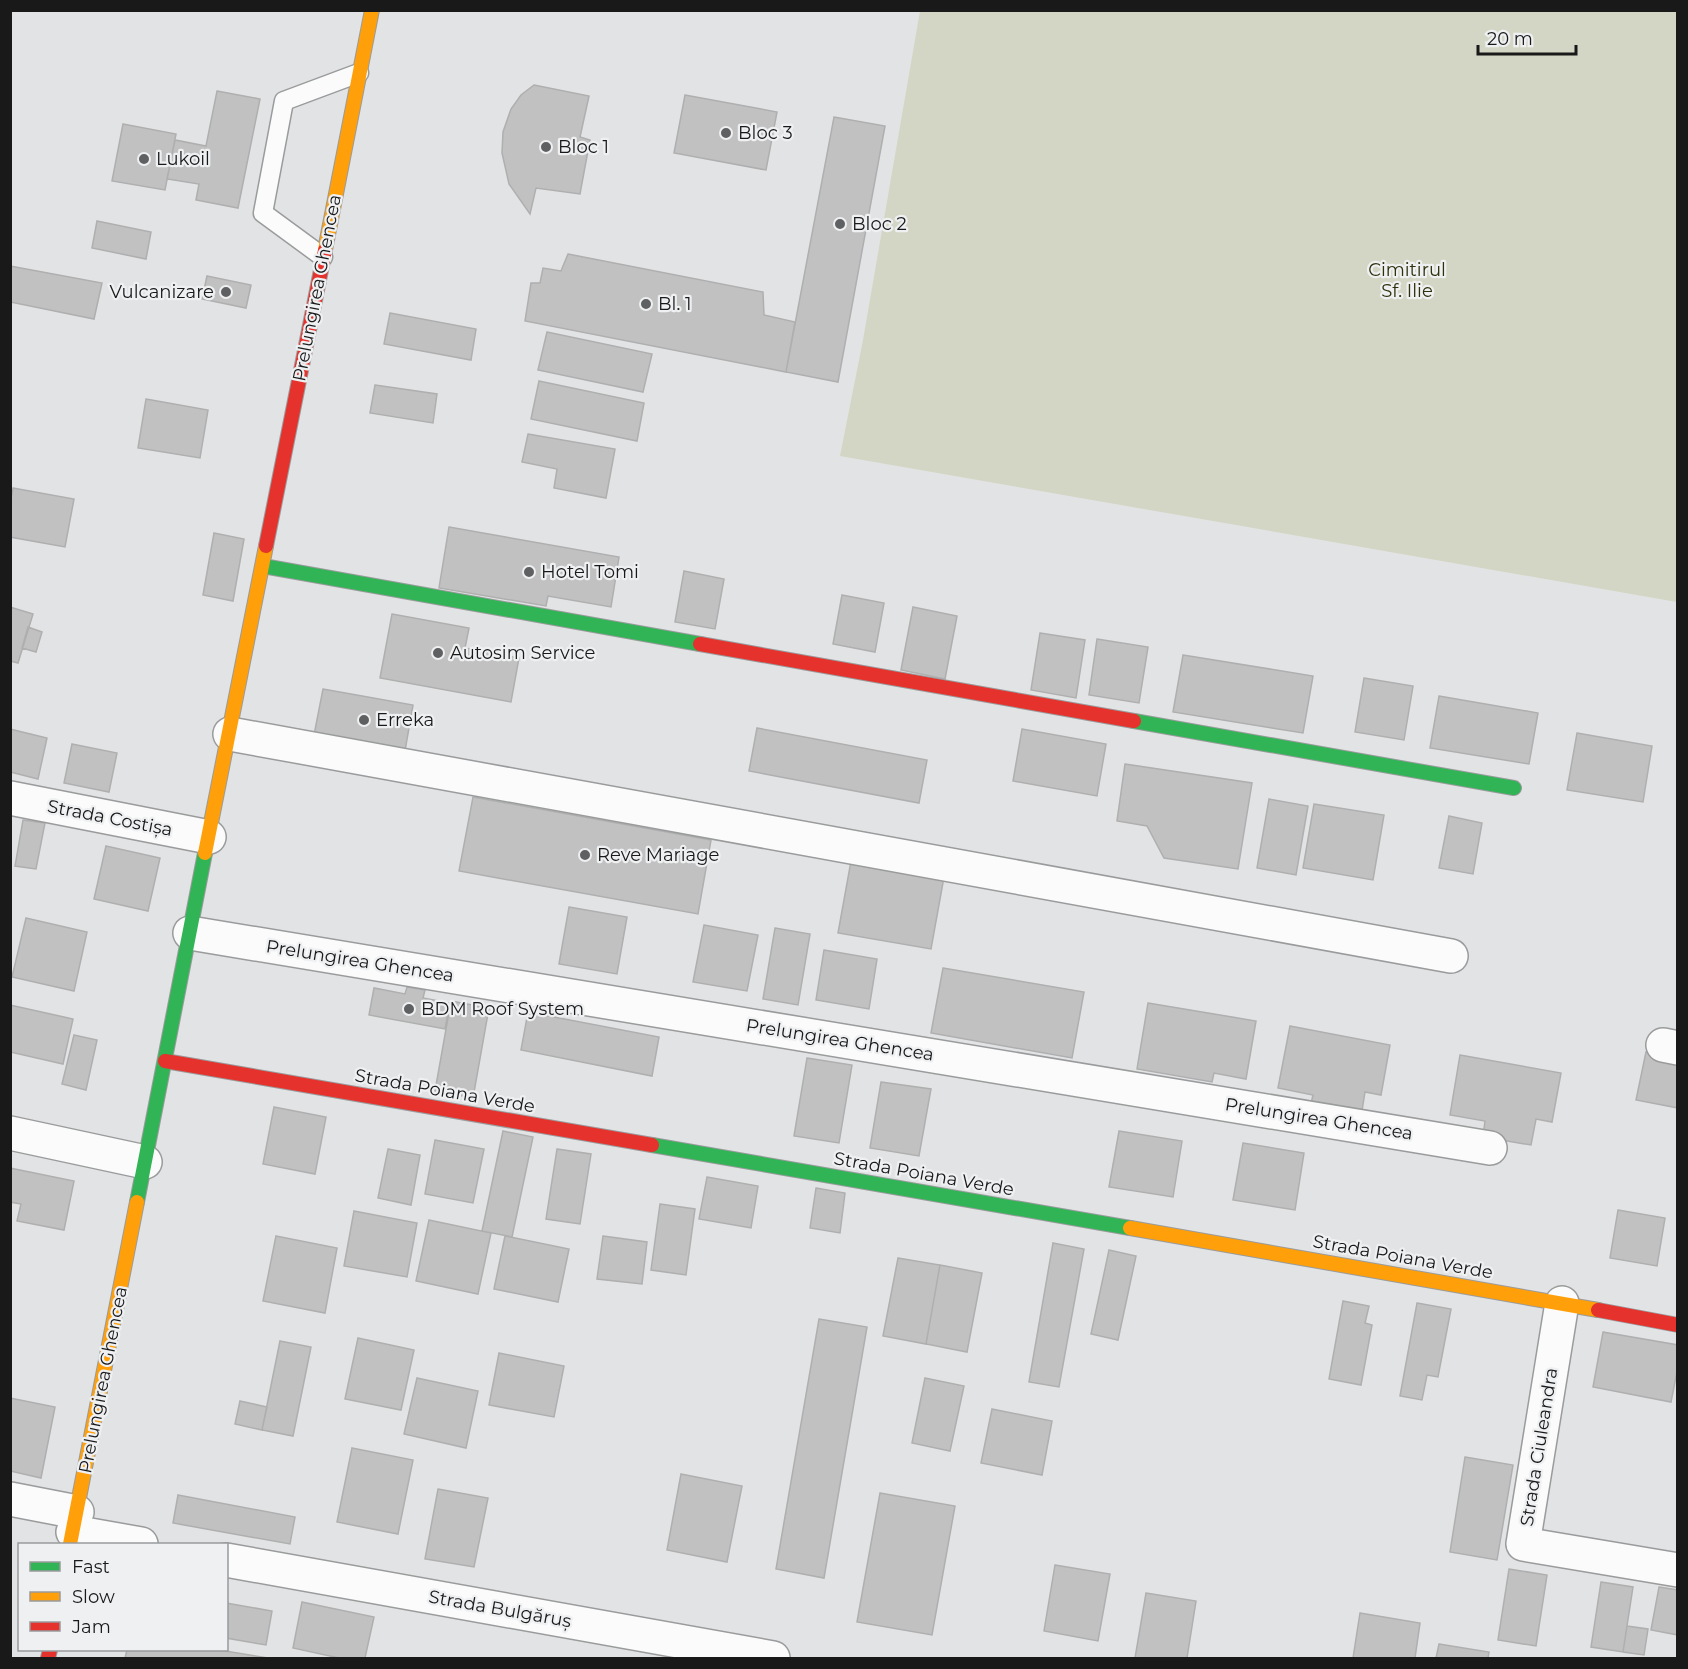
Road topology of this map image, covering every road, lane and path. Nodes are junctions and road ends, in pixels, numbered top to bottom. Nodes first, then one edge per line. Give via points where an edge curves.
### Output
1 (372, 10) edge
2 (359, 73) junction
3 (323, 257) junction
4 (263, 566) junction
5 (230, 734) junction
6 (1514, 788) dead end
7 (10, 798) edge
8 (209, 837) junction
9 (190, 933) junction
10 (1450, 956) dead end
11 (165, 1061) junction
12 (10, 1133) edge
13 (1490, 1148) dead end
14 (146, 1162) junction
15 (1569, 1304) junction
16 (1677, 1325) edge
17 (10, 1499) edge
18 (73, 1529) edge
19 (132, 1543) edge
20 (228, 1560) edge
21 (1677, 1570) edge
22 (773, 1659) edge

1 - 2 street, Prelungirea Ghencea
2 - 3 street, Prelungirea Ghencea
2 - 3 lane via 284,101 263,213
3 - 4 street, Prelungirea Ghencea
4 - 5 street, Prelungirea Ghencea
4 - 6 street
5 - 8 street, Prelungirea Ghencea
5 - 10 street
7 - 8 street, Strada Costișa
8 - 9 street, Prelungirea Ghencea
9 - 11 street, Prelungirea Ghencea
9 - 13 street, Prelungirea Ghencea
11 - 14 street, Prelungirea Ghencea
11 - 15 street, Strada Poiana Verde
12 - 14 street
14 - 18 street, Prelungirea Ghencea
15 - 16 street, Strada Poiana Verde
15 - 21 street, Strada Ciuleandra via 1523,1544
17 - 18 street
18 - 19 street
20 - 22 street, Strada Bulgăruș

